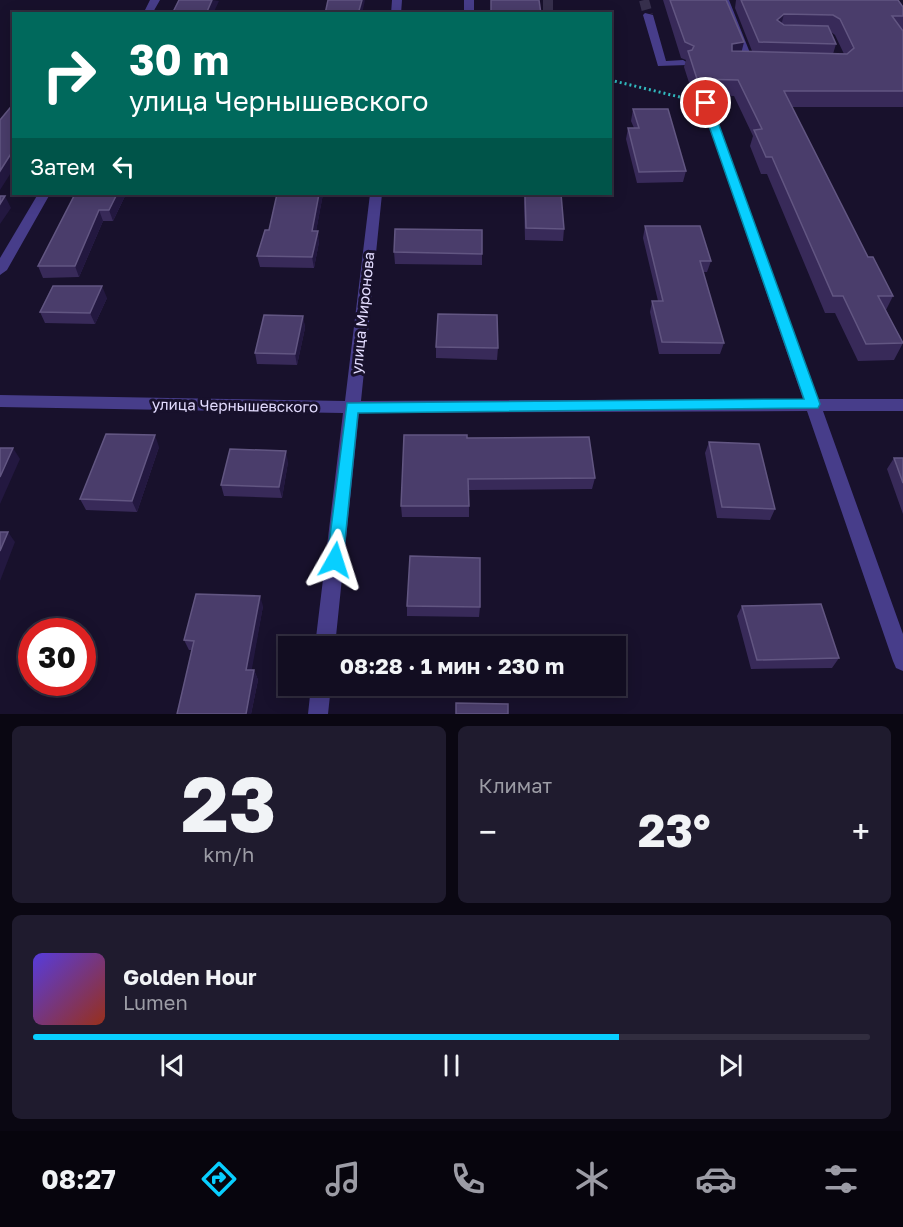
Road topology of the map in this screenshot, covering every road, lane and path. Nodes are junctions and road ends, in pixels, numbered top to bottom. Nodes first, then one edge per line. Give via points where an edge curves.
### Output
1 (724, 0) edge
2 (648, 15) tunnel mouth
3 (683, 63) edge
4 (734, 63) edge
5 (612, 80) edge
6 (706, 103) joint
7 (43, 195) edge
8 (376, 195) edge
9 (0, 270) edge
10 (0, 401) edge
11 (813, 404) junction
12 (903, 405) edge
13 (352, 407) junction
14 (326, 636) edge
15 (903, 661) edge
16 (320, 696) edge
17 (318, 714) edge

1 - 4 street via 755,63
2 - 3 street via 662,64
5 - 6 path
6 - 11 street
7 - 9 street
8 - 13 street, улица Миронова
10 - 13 street, улица Чернышевского
11 - 12 street, улица Чернышевского
11 - 13 street, улица Чернышевского
11 - 15 street
13 - 14 street, улица Миронова
16 - 17 street

